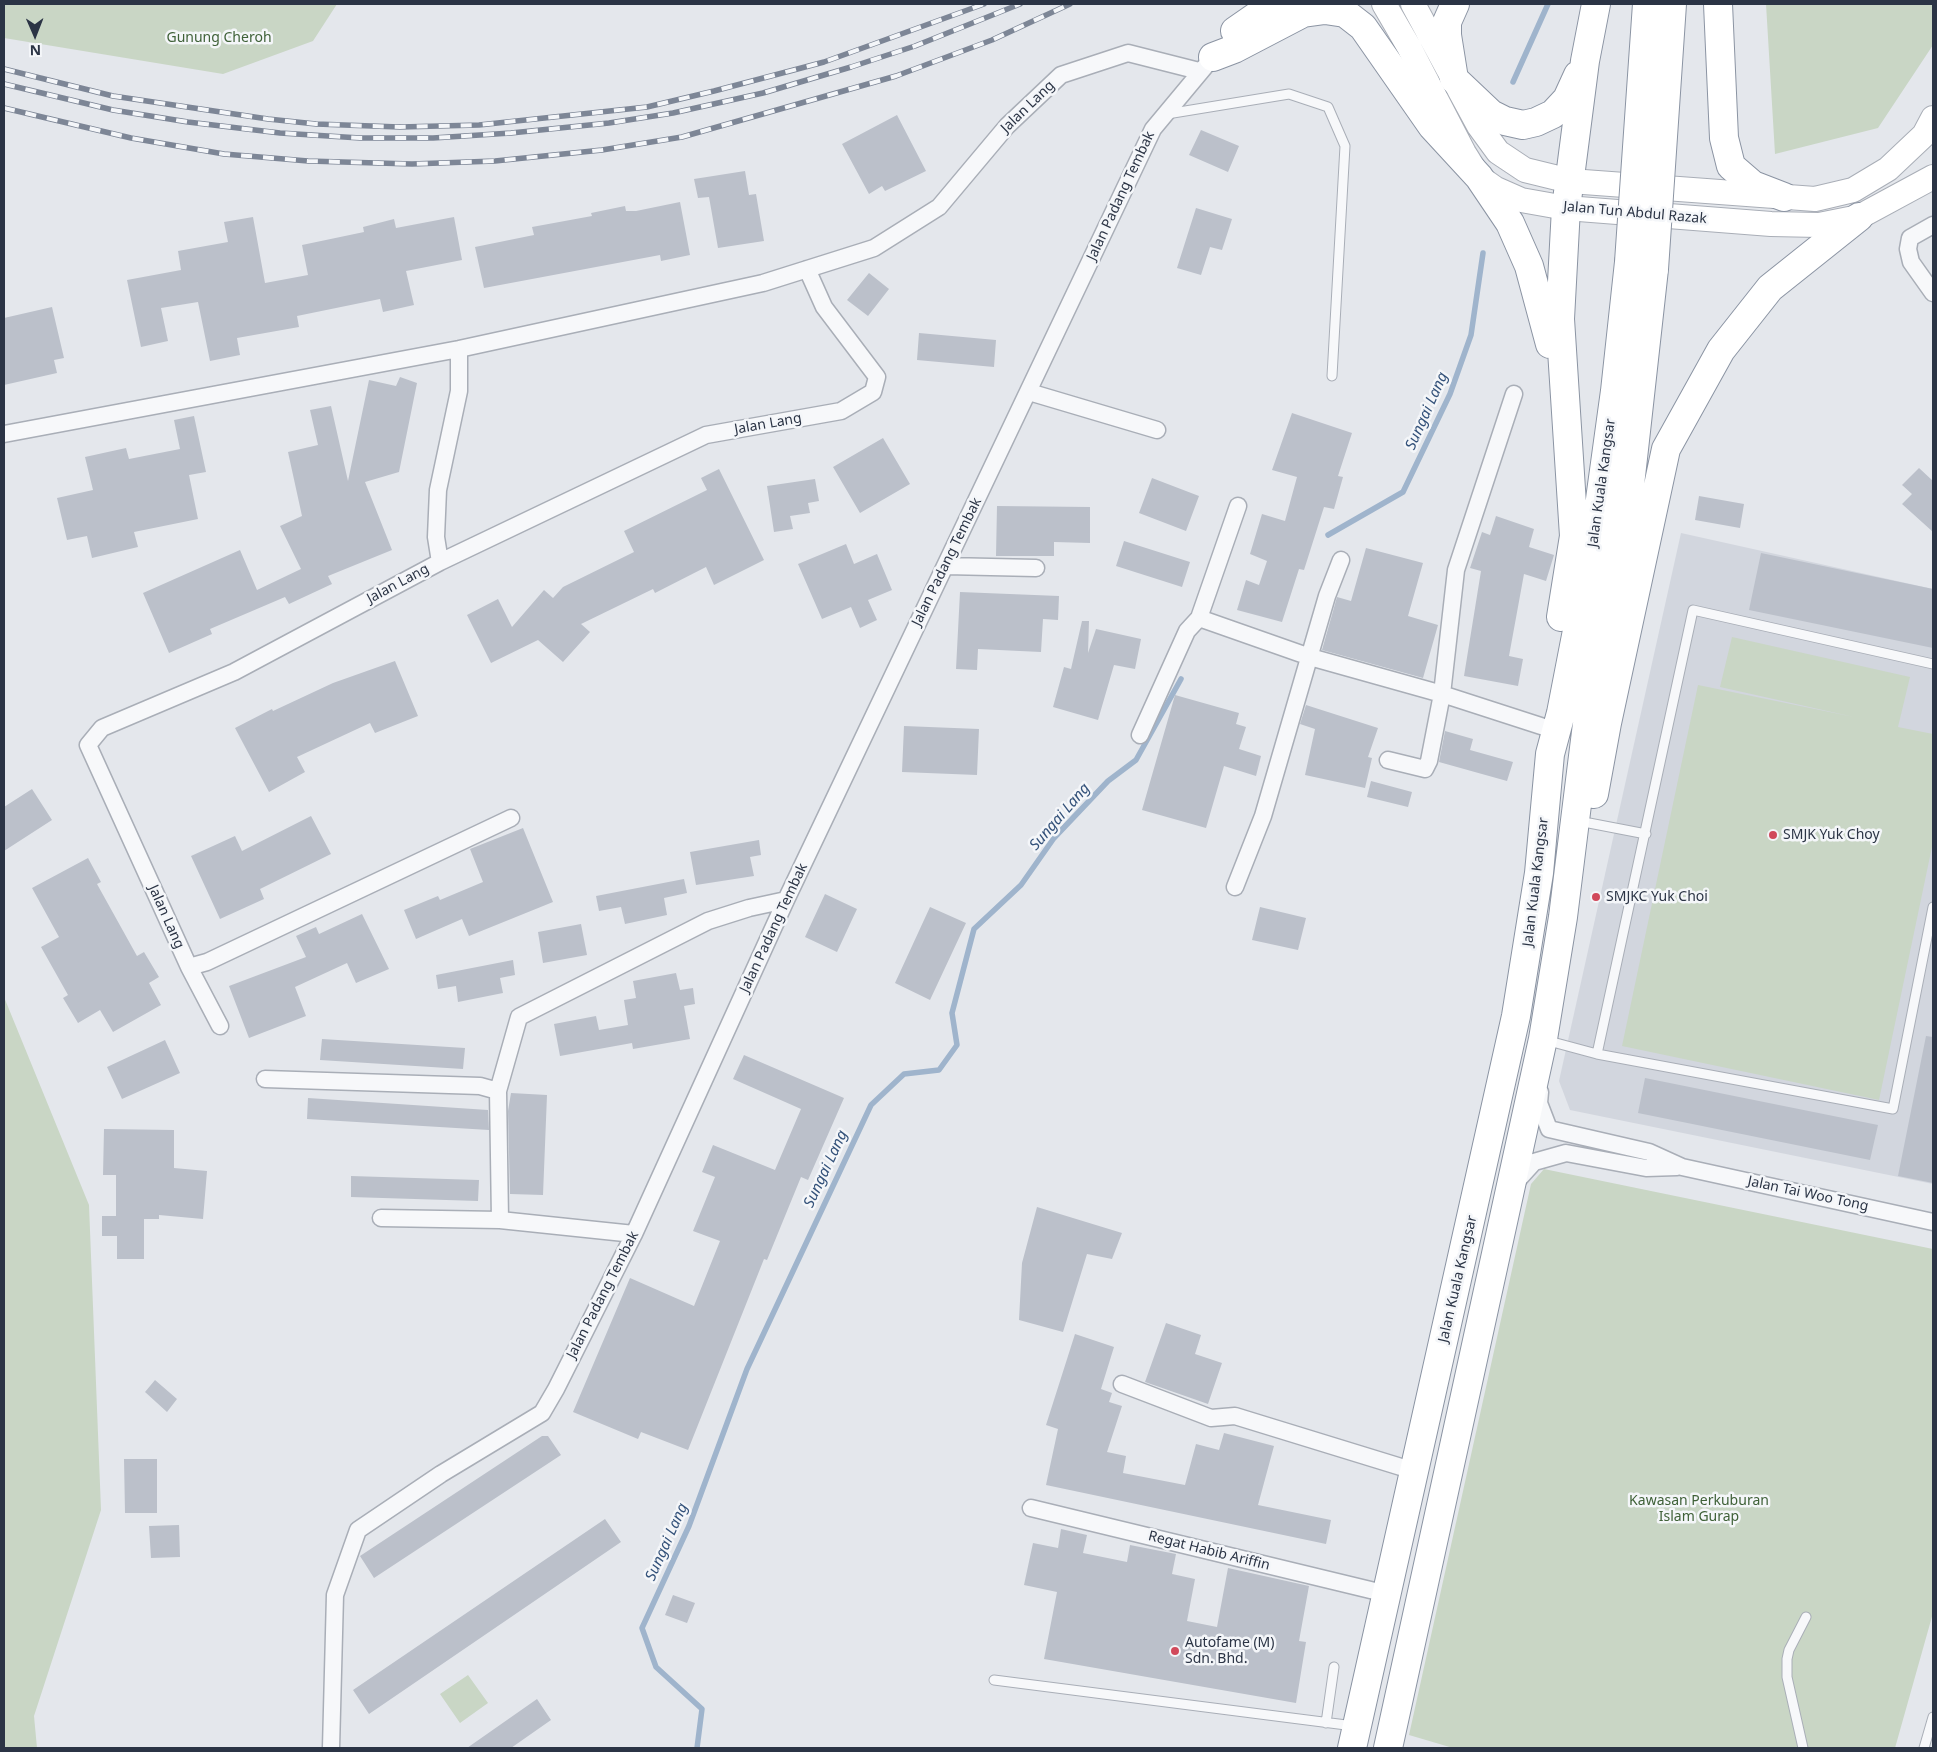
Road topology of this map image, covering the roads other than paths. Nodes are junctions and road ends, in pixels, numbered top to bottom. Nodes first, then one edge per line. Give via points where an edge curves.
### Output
1 (1274, 4) edge
2 (1384, 4) edge
3 (1413, 4) edge
4 (1455, 4) edge
5 (1596, 4) edge
6 (1647, 4) edge
7 (1672, 4) edge
8 (1718, 4) edge
9 (1585, 61) junction
10 (1206, 64) junction
11 (1454, 78) junction
12 (1164, 114) junction
13 (1933, 118) edge
14 (1479, 177) junction
15 (1933, 177) edge
16 (1568, 194) junction
17 (1784, 197) junction
18 (1859, 217) junction
19 (1933, 225) edge
20 (807, 269) junction
21 (1933, 293) edge
22 (459, 349) junction
23 (1332, 376) dead end
24 (1029, 392) junction
25 (1514, 394) dead end
26 (1564, 394) junction
27 (1157, 430) dead end
28 (4, 434) edge
29 (1238, 506) dead end
30 (1341, 560) dead end
31 (440, 562) junction
32 (946, 566) junction
33 (1036, 568) dead end
34 (1199, 618) junction
35 (1310, 656) junction
36 (1933, 664) edge
37 (1442, 694) junction
38 (1544, 727) junction
39 (1140, 735) dead end
40 (1550, 754) junction
41 (1388, 760) dead end
42 (511, 818) dead end
43 (1589, 823) junction
44 (1646, 834) junction
45 (1235, 887) dead end
46 (786, 900) junction
47 (1933, 907) edge
48 (1563, 917) junction
49 (189, 967) junction
50 (220, 1026) dead end
51 (1540, 1051) junction
52 (1598, 1054) junction
53 (265, 1079) dead end
54 (498, 1091) junction
55 (1682, 1167) junction
56 (1509, 1190) junction
57 (381, 1218) dead end
58 (500, 1220) junction
59 (1933, 1222) edge
60 (634, 1234) junction
61 (1122, 1384) dead end
62 (1414, 1471) junction
63 (1031, 1508) dead end
64 (1387, 1594) junction
65 (1806, 1617) dead end
66 (1334, 1667) dead end
67 (994, 1680) dead end
68 (1933, 1717) edge
69 (1326, 1723) junction
70 (1354, 1738) edge
71 (331, 1748) edge
72 (1388, 1748) edge
73 (1803, 1748) edge
74 (1924, 1748) edge

1 - 10 highway via 1226,39
2 - 14 main road, Jalan Tun Abdul Razak
3 - 11 main road, Jalan Tun Abdul Razak
4 - 11 highway via 1447,22
5 - 9 highway
6 - 40 highway, Jalan Kuala Kangsar, bridge via 1629,262 1615,391 1594,543
7 - 48 highway, Jalan Kuala Kangsar, bridge via 1654,270 1629,494 1588,716
8 - 17 highway via 1724,138 1731,166 1753,185
9 - 11 highway via 1568,98 1554,114 1523,125 1491,114
9 - 16 highway
10 - 12 street, Jalan Padang Tembak
10 - 14 highway via 1303,13 1345,12 1363,27 1432,126
10 - 20 street, Jalan Lang via 1128,53 1061,75 1007,126 939,207 874,248
11 - 16 main road, Jalan Tun Abdul Razak via 1479,126 1498,152
12 - 23 lane via 1289,94 1328,107 1345,146
12 - 24 street, Jalan Padang Tembak via 1153,129
13 - 17 main road via 1924,135 1888,169 1853,190 1815,199
14 - 16 main road, Jalan Tun Abdul Razak via 1521,200
14 - 26 highway via 1510,224 1529,266
15 - 18 main road, Jalan Tun Abdul Razak
16 - 17 main road
16 - 18 main road, Jalan Tun Abdul Razak via 1771,224 1819,225
16 - 26 highway via 1560,319
18 - 43 highway via 1770,288 1720,350 1666,449 1607,723
19 - 21 street via 1910,238 1908,250 1911,262
20 - 22 street, Jalan Lang via 763,283
20 - 31 street, Jalan Lang via 824,307 877,377 873,392 841,412 706,436
22 - 28 street, Jalan Lang
22 - 31 street via 458,391 438,490 436,537
24 - 27 street
24 - 32 street, Jalan Padang Tembak
25 - 37 street via 1456,570
26 - 38 highway via 1574,536
29 - 34 street
30 - 35 street
31 - 49 street, Jalan Lang via 234,672 102,728 88,745
32 - 33 street
32 - 46 street, Jalan Padang Tembak
34 - 35 street
34 - 39 street via 1187,631
35 - 37 street
35 - 45 street via 1263,816
36 - 44 lane via 1693,610
37 - 38 street
37 - 41 street via 1425,769
38 - 40 highway
40 - 62 highway, Jalan Kuala Kangsar via 1539,873 1516,1016
42 - 49 street via 207,962
43 - 44 lane
43 - 48 highway
44 - 52 lane
46 - 54 street via 708,921 519,1018
46 - 60 street, Jalan Padang Tembak
47 - 52 lane via 1894,1109
48 - 51 highway, Jalan Kuala Kangsar
49 - 50 street, Jalan Lang
51 - 52 lane
51 - 55 street, Jalan Tai Woo Tong via 1539,1102 1549,1129 1650,1152
51 - 56 highway, Jalan Kuala Kangsar
53 - 54 street via 480,1086
54 - 58 street
55 - 56 street, Jalan Tai Woo Tong via 1646,1168 1566,1152 1534,1162
55 - 59 street, Jalan Tai Woo Tong
56 - 72 highway, Jalan Kuala Kangsar
57 - 58 street
58 - 60 street
60 - 71 street, Jalan Padang Tembak via 542,1413 441,1474 358,1530 335,1595
61 - 62 street via 1211,1418 1235,1416
62 - 64 highway, Jalan Kuala Kangsar
63 - 64 street, Regat Habib Ariffin
64 - 70 highway, Jalan Kuala Kangsar
65 - 73 lane via 1787,1660 1787,1677
66 - 69 lane
67 - 69 lane
68 - 74 lane
69 - 70 lane

